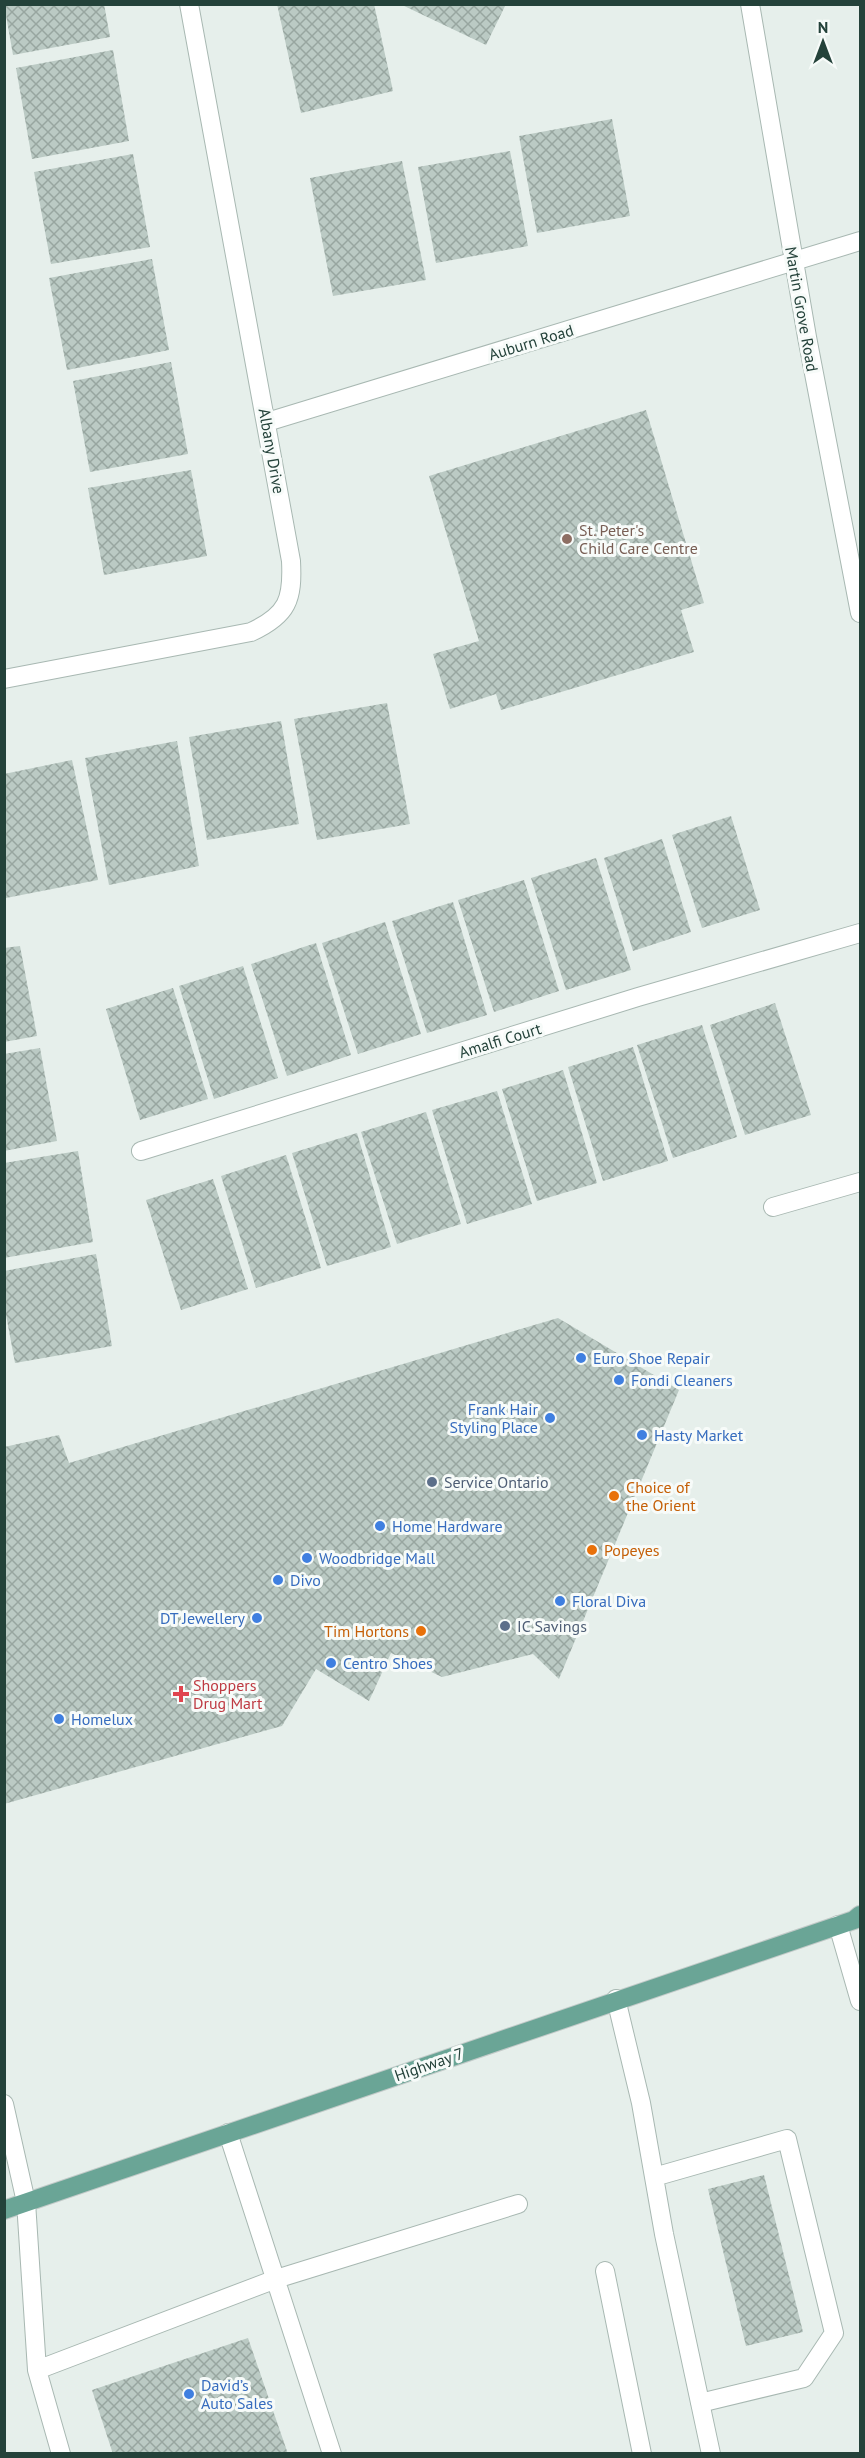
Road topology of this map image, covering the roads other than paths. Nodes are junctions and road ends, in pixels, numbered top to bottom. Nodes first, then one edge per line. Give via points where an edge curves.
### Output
1 (189, 4) edge
2 (750, 4) edge
3 (861, 241) edge
4 (794, 262) junction
5 (267, 422) junction
6 (861, 613) edge
7 (4, 679) edge
8 (861, 933) edge
9 (141, 1151) dead end
10 (861, 1182) edge
11 (773, 1207) dead end
12 (853, 1920) edge
13 (616, 2000) junction
14 (861, 2001) edge
15 (4, 2104) edge
16 (228, 2133) junction
17 (654, 2176) junction
18 (26, 2202) junction
19 (518, 2205) dead end
20 (4, 2210) edge
21 (604, 2271) dead end
22 (276, 2279) junction
23 (37, 2370) junction
24 (700, 2403) junction
25 (61, 2454) edge
26 (332, 2454) edge
27 (642, 2454) edge
28 (711, 2454) edge

1 - 5 street, Albany Drive
2 - 4 street, Martin Grove Road
3 - 4 street, Auburn Road
4 - 5 street, Auburn Road
4 - 6 street, Martin Grove Road
5 - 7 street, Albany Drive via 292,584 287,606 251,632
8 - 9 street, Amalfi Court via 638,997
10 - 11 street
12 - 13 main road, Highway 7
12 - 14 street
13 - 16 main road, Highway 7
13 - 17 street
15 - 18 street
16 - 18 main road, Highway 7
16 - 22 street
17 - 24 street
17 - 24 street via 787,2139 834,2333 804,2378
18 - 20 main road, Highway 7
18 - 23 street
19 - 22 street
21 - 27 street
22 - 23 street
22 - 26 street
23 - 25 street
24 - 28 street

